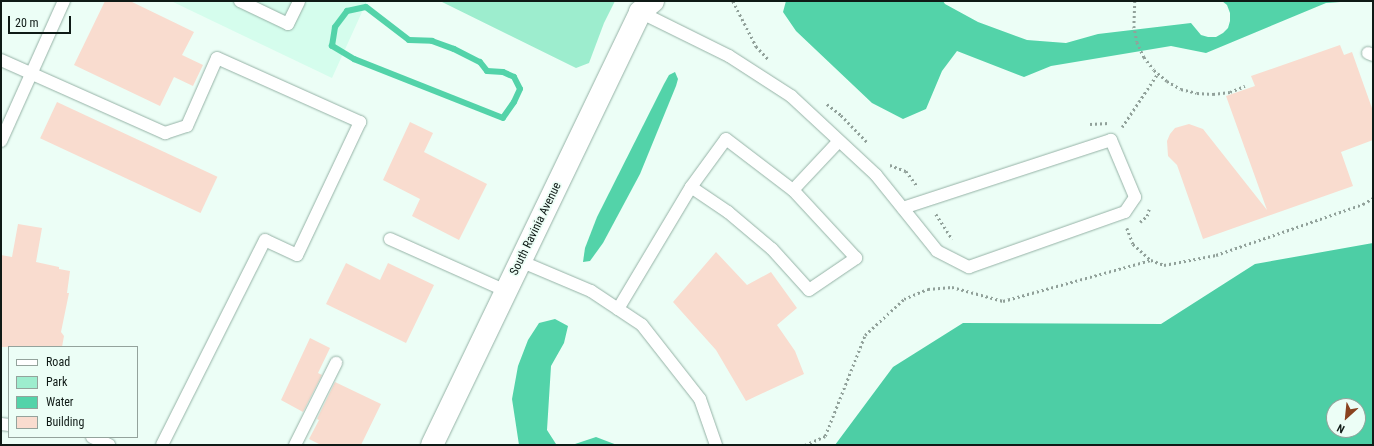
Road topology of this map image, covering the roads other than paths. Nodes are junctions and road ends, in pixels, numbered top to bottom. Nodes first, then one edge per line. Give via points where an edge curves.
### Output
1 (64, 1) edge
2 (240, 1) edge
3 (299, 1) edge
4 (644, 5) edge
5 (1, 60) edge
6 (31, 74) junction
7 (1, 141) edge
8 (840, 141) junction
9 (691, 187) junction
10 (793, 190) junction
11 (903, 208) junction
12 (390, 239) dead end
13 (520, 261) junction
14 (506, 291) junction
15 (618, 309) junction
16 (336, 363) dead end
17 (94, 438) edge
18 (109, 445) edge
19 (162, 445) edge
20 (295, 445) edge
21 (432, 445) edge
22 (716, 445) edge

1 - 6 lane
2 - 3 lane via 288,24
4 - 8 lane via 784,92
4 - 13 street, South Ravinia Avenue
5 - 6 lane
6 - 7 lane
6 - 19 lane via 165,133 186,126 217,58 360,122 297,255 265,240
8 - 10 lane
8 - 11 lane via 876,175
9 - 10 lane via 726,139
9 - 10 lane via 728,212 772,250 809,290 856,258
9 - 15 lane
11 - 11 lane via 937,251 969,267 1125,212 1135,197 1111,140
12 - 14 lane
13 - 14 street, South Ravinia Avenue
13 - 15 lane via 591,291
14 - 21 street, South Ravinia Avenue
15 - 22 lane via 642,325 700,399
16 - 20 lane
17 - 18 lane

